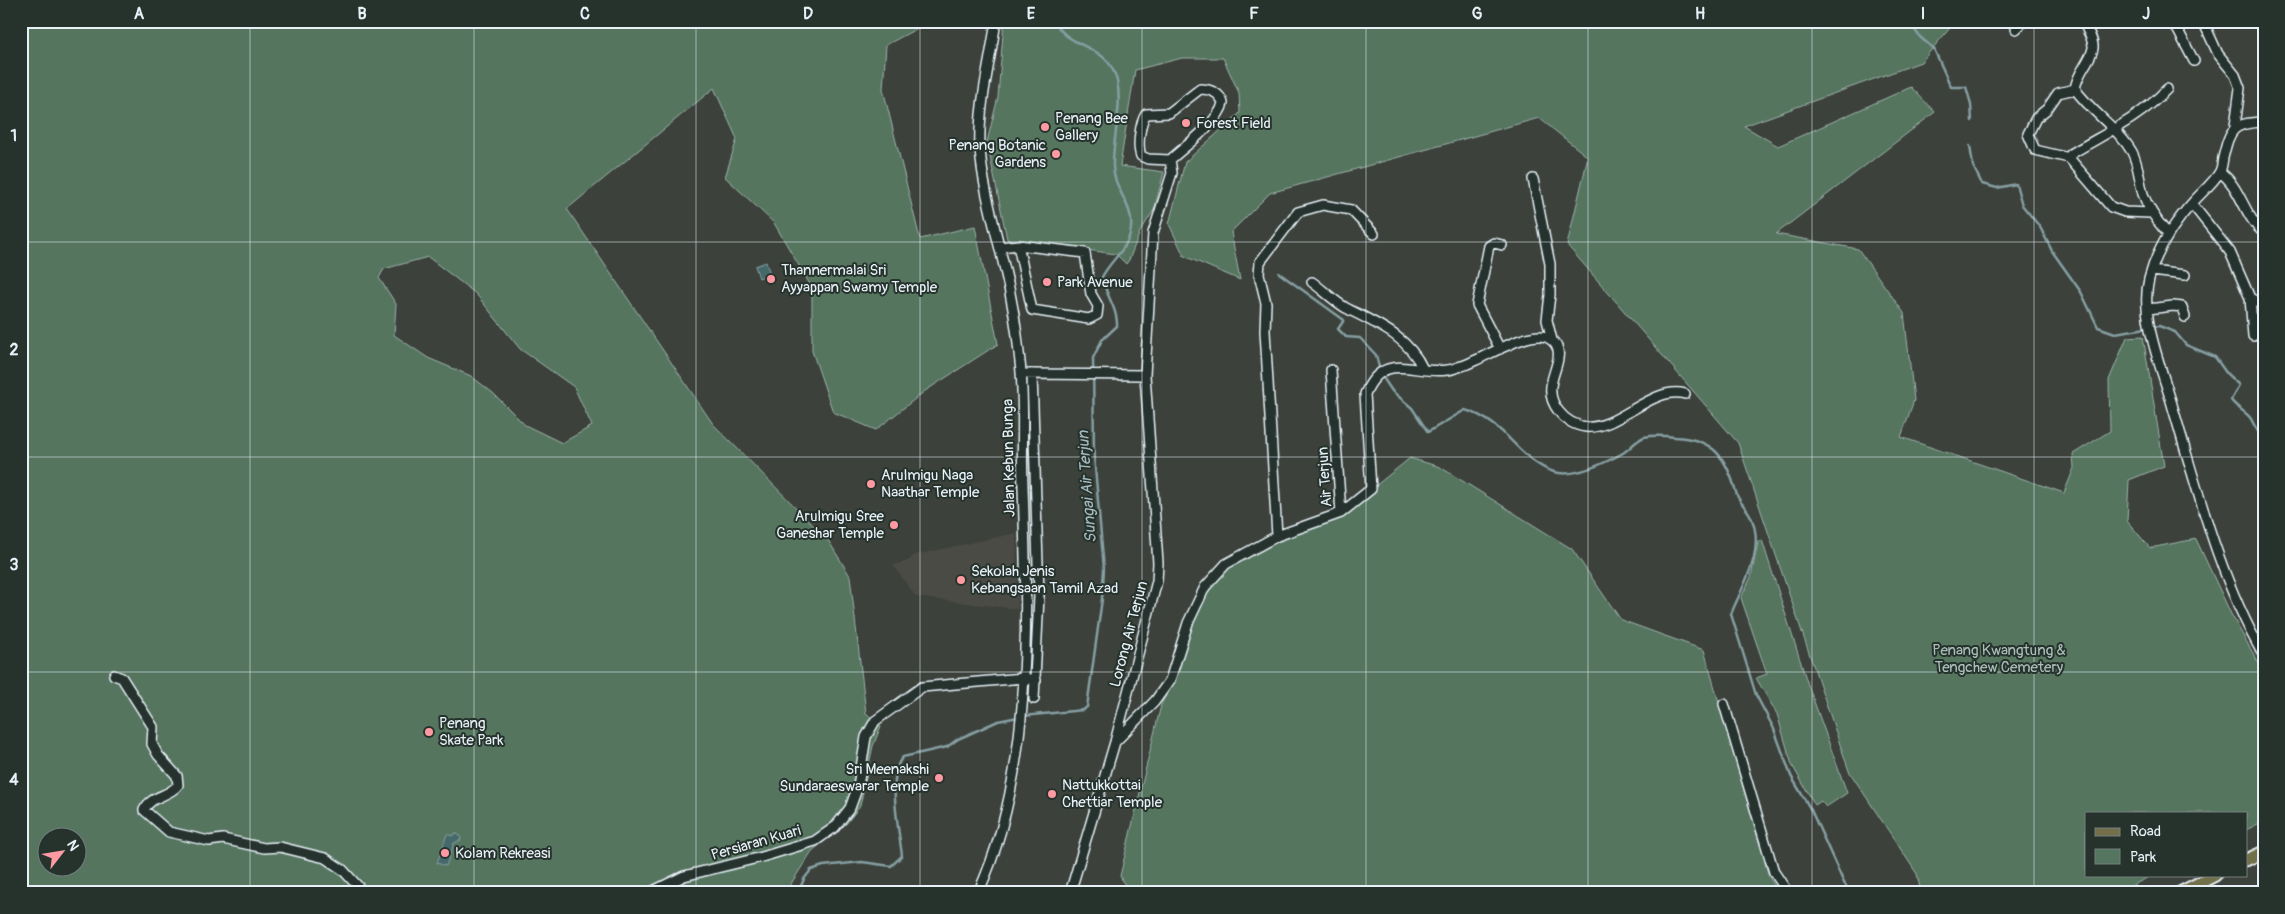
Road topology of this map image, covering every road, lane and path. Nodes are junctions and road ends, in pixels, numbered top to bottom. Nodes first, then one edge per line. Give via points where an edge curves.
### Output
1 (996, 21) edge
2 (2024, 21) edge
3 (2083, 21) edge
4 (2173, 21) edge
5 (2204, 21) edge
6 (2016, 29) dead end
7 (2194, 61) dead end
8 (2075, 89) junction
9 (2167, 89) dead end
10 (2264, 122) edge
11 (2235, 126) junction
12 (2114, 130) junction
13 (2069, 158) junction
14 (1170, 160) junction
15 (2220, 172) junction
16 (1533, 179) dead end
17 (2192, 204) junction
18 (2151, 213) junction
19 (2167, 233) junction
20 (2264, 233) edge
21 (1374, 234) dead end
22 (1018, 245) junction
23 (1502, 245) dead end
24 (1000, 247) junction
25 (2152, 271) junction
26 (2185, 275) dead end
27 (1312, 282) dead end
28 (2250, 298) junction
29 (2264, 306) edge
30 (2148, 309) junction
31 (2186, 317) dead end
32 (1547, 320) junction
33 (1537, 335) junction
34 (2252, 336) dead end
35 (1552, 340) junction
36 (1500, 349) junction
37 (1423, 369) junction
38 (1331, 370) dead end
39 (1022, 374) junction
40 (1032, 374) junction
41 (1146, 375) junction
42 (1685, 394) dead end
43 (1341, 513) junction
44 (1277, 536) junction
45 (2264, 656) edge
46 (114, 675) dead end
47 (1023, 678) junction
48 (1036, 680) junction
49 (1034, 699) dead end
50 (1724, 704) dead end
51 (1114, 742) junction
52 (2264, 852) edge
53 (2248, 859) edge
54 (2213, 876) edge
55 (364, 893) edge
56 (650, 893) edge
57 (978, 893) edge
58 (1070, 893) edge
59 (1788, 893) edge
60 (2180, 893) edge

1 - 24 street, Jalan Kebun Bunga via 980,147 985,187
2 - 6 street
3 - 8 street via 2093,48 2076,78
4 - 7 street
5 - 11 street via 2218,54 2235,75 2240,88
8 - 12 street via 2098,117
8 - 13 street via 2058,93 2036,118 2028,134 2035,150
9 - 12 street via 2148,107
10 - 11 street
11 - 15 street via 2229,133
12 - 13 street
12 - 18 street via 2132,153
13 - 18 street via 2112,207 2125,212
14 - 14 street via 1220,112 1222,100 1215,92 1200,89 1169,113 1149,113 1143,117 1141,156
14 - 41 street, Lorong Air Terjun via 1172,173 1153,233
15 - 17 street
15 - 20 street via 2230,181
16 - 32 street via 1550,264
17 - 19 street
17 - 28 street via 2230,252
18 - 19 street
19 - 25 street
21 - 44 street via 1351,210 1323,205 1298,212 1260,262 1259,274 1266,304
22 - 22 street via 1031,309 1089,319 1097,315 1098,306 1091,294 1087,257 1083,251
22 - 24 street
23 - 36 street via 1494,242 1489,246 1477,305
24 - 39 street, Jalan Kebun Bunga via 1014,308
25 - 26 street
25 - 30 street via 2147,294
27 - 37 street via 1344,307 1375,321 1404,341
28 - 29 street
28 - 34 street
30 - 31 street via 2182,307
30 - 45 street via 2152,335 2224,572
32 - 33 street
32 - 35 street
33 - 35 street
33 - 36 street
35 - 42 street via 1559,360 1552,380 1552,396 1558,412 1571,423 1587,427 1601,425 1661,397
36 - 37 street via 1476,362 1447,371
37 - 43 street via 1402,366 1383,371 1370,381 1365,394 1371,489
38 - 43 street, Air Terjun
39 - 40 street
39 - 47 street, Jalan Kebun Bunga via 1026,595
40 - 41 street
40 - 48 street via 1039,596
41 - 51 street, Lorong Air Terjun via 1157,582
43 - 44 street, Air Terjun
44 - 51 street, Air Terjun via 1226,564 1205,587 1188,622 1170,680 1155,701
46 - 55 street via 122,678 153,727 152,744 158,755 178,776 178,785 172,793 147,803 144,810 149,816 169,832 209,841 222,839 264,848 280,847 325,858 343,870
47 - 48 street, Persiaran Kuari
47 - 56 street, Persiaran Kuari via 922,687 875,721 866,737 858,786 850,808 835,826 815,840 684,876
47 - 57 street, Jalan Kebun Bunga via 1020,728 1006,820
48 - 49 street
50 - 59 street via 1774,872
51 - 58 street, Lorong Air Terjun
52 - 53 main road
54 - 60 main road

